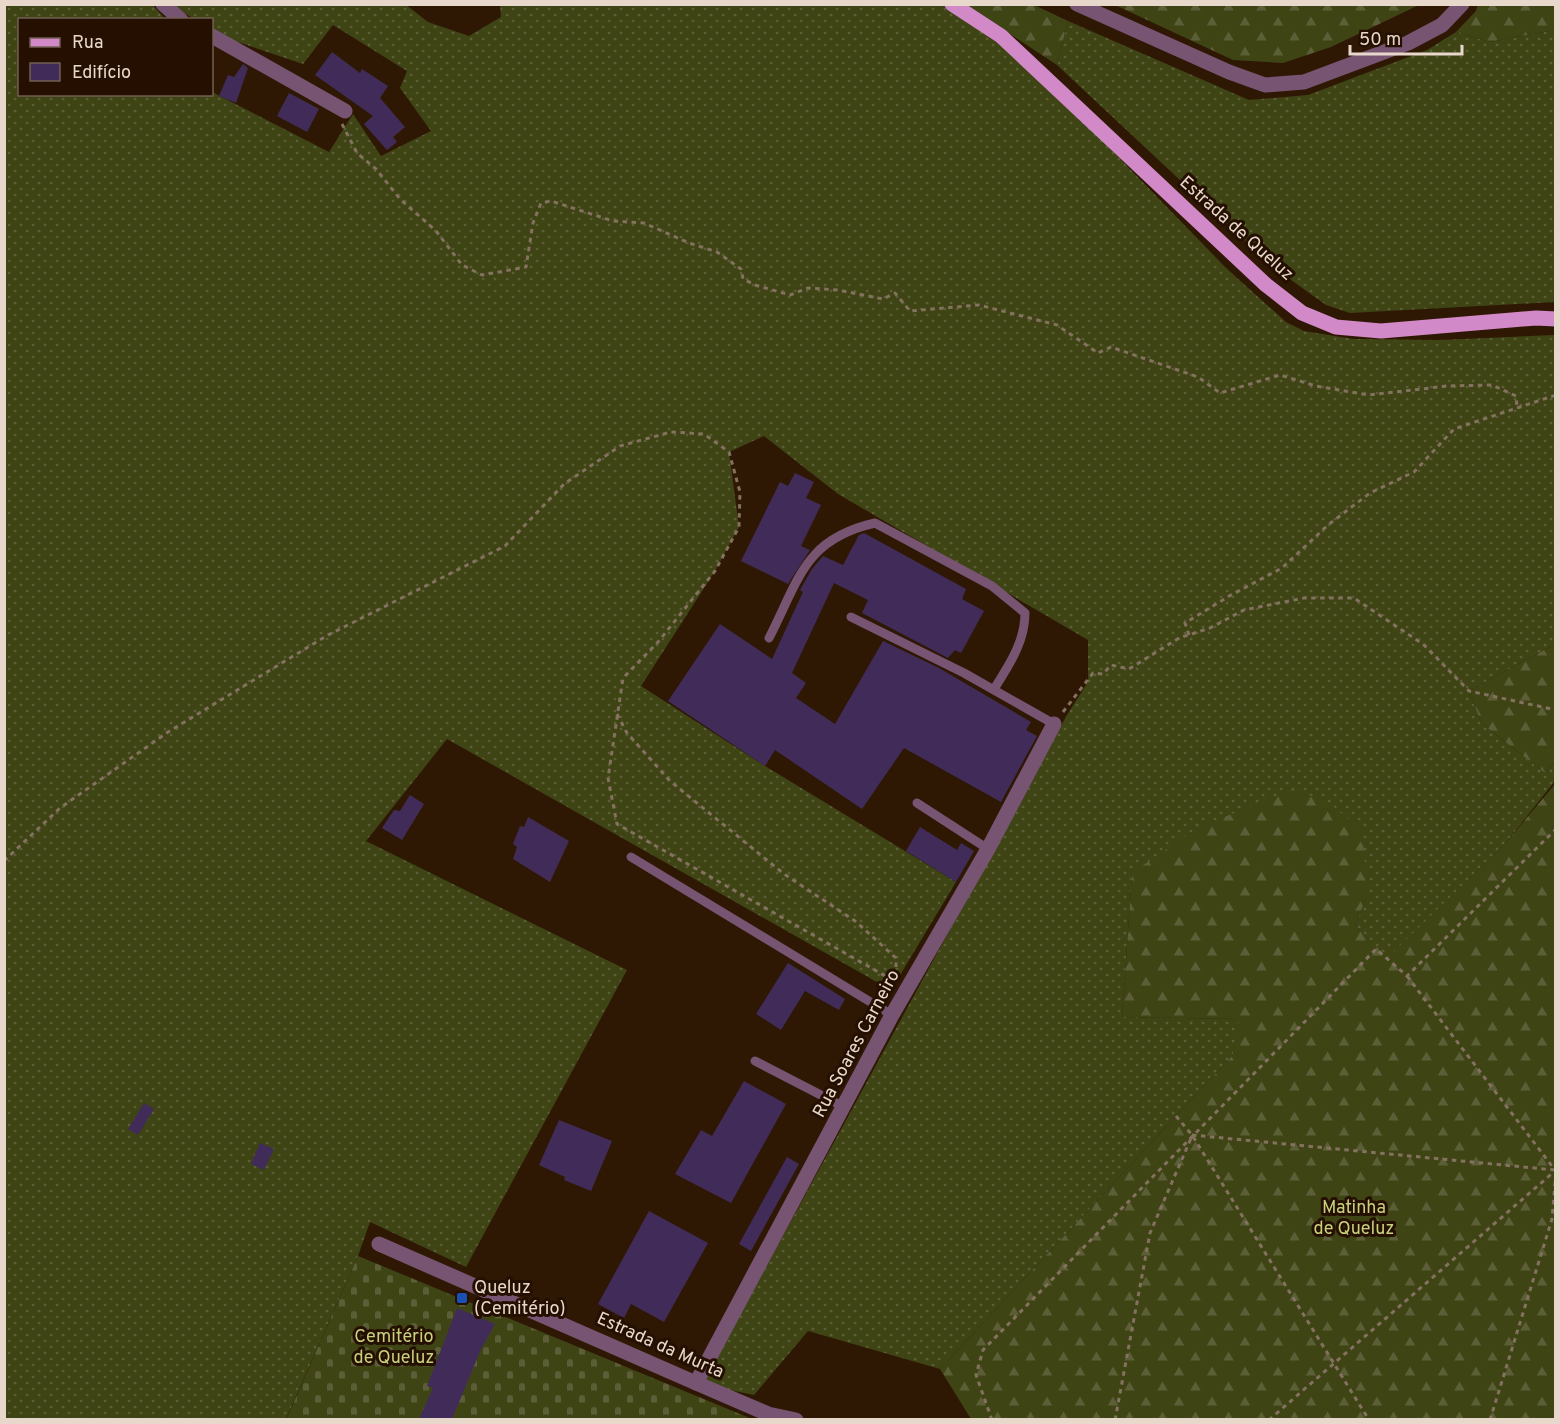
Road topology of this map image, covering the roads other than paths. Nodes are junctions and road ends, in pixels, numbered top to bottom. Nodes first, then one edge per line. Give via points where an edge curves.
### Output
1 (163, 4) edge
2 (952, 4) edge
3 (1077, 4) edge
4 (1462, 4) edge
5 (179, 18) edge
6 (213, 37) edge
7 (340, 107) road end
8 (1556, 319) edge
9 (851, 617) dead end
10 (769, 638) dead end
11 (994, 689) junction
12 (1054, 724) joint
13 (917, 803) dead end
14 (988, 849) junction
15 (631, 857) dead end
16 (892, 1015) junction
17 (755, 1062) dead end
18 (844, 1107) junction
19 (379, 1244) dead end
20 (696, 1383) junction
21 (796, 1419) edge

1 - 5 street
2 - 8 main road, Estrada de Queluz via 1001,36 1265,284 1302,313 1336,327 1381,331
3 - 4 street via 1265,85 1304,82 1408,43 1442,25
6 - 7 street
9 - 11 lane
10 - 11 lane via 809,559 848,529 875,523 992,586 1025,613 1025,629 1014,657
11 - 12 lane
12 - 14 street, Rua Soares Carneiro
13 - 14 lane
14 - 16 street, Rua Soares Carneiro
15 - 16 lane
16 - 18 street, Rua Soares Carneiro
17 - 18 lane
18 - 20 street, Rua Soares Carneiro
19 - 20 street, Estrada da Murta
20 - 21 street, Estrada da Murta via 768,1414

